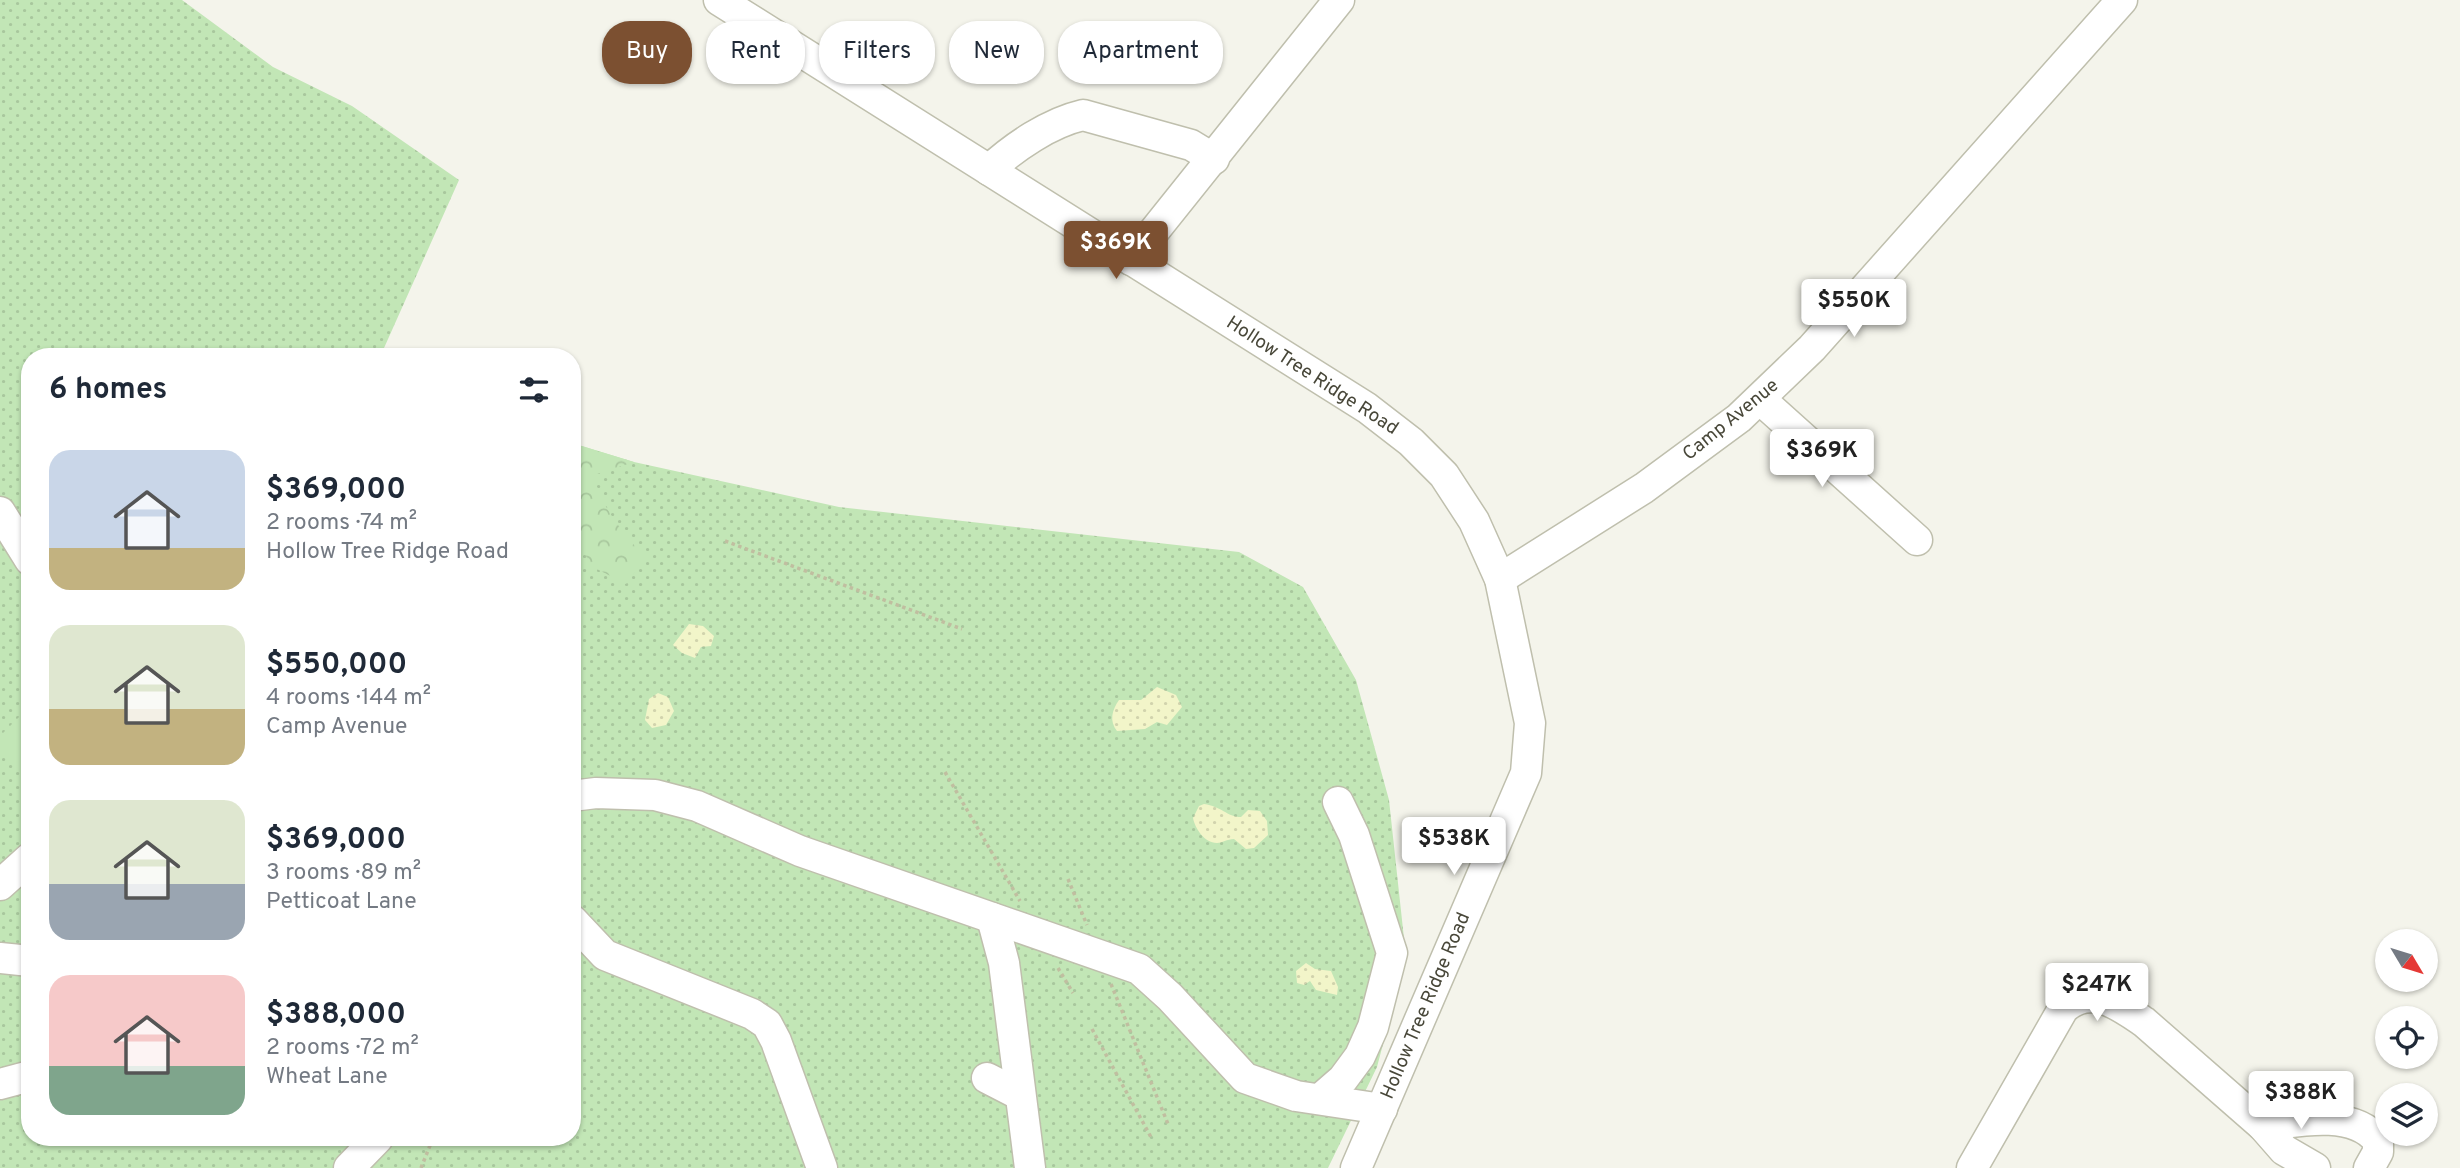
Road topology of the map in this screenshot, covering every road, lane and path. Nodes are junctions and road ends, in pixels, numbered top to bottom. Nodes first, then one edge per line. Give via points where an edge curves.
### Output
1 (719, 0) edge
2 (1339, 0) edge
3 (2122, 0) edge
4 (1214, 159) junction
5 (989, 170) junction
6 (1131, 260) junction
7 (1761, 400) junction
8 (0, 512) edge
9 (1917, 540) dead end
10 (725, 541) dead end
11 (21, 546) edge
12 (1500, 579) junction
13 (962, 629) dead end
14 (945, 772) dead end
15 (581, 795) edge
16 (1339, 802) dead end
17 (21, 866) edge
18 (1068, 879) dead end
19 (0, 885) edge
20 (992, 918) junction
21 (581, 929) edge
22 (1038, 933) junction
23 (1099, 954) junction
24 (0, 958) edge
25 (21, 960) edge
26 (1073, 993) dead end
27 (1092, 1029) dead end
28 (21, 1078) edge
29 (987, 1079) dead end
30 (0, 1084) edge
31 (1020, 1095) junction
32 (1320, 1100) junction
33 (1382, 1109) junction
34 (1168, 1124) dead end
35 (2263, 1126) junction
36 (1152, 1139) dead end
37 (370, 1146) edge
38 (430, 1146) edge
39 (349, 1168) edge
40 (421, 1168) edge
41 (822, 1168) edge
42 (1030, 1168) edge
43 (1356, 1168) edge
44 (1972, 1168) edge
45 (2315, 1168) edge
46 (2369, 1168) edge

1 - 5 street, Hollow Tree Ridge Road
2 - 4 street
3 - 7 street, Camp Avenue
4 - 5 street via 1191,145 1083,115 1010,151
4 - 6 street
5 - 6 street, Hollow Tree Ridge Road
6 - 12 street, Hollow Tree Ridge Road via 1367,408 1411,442 1444,475 1474,521
7 - 9 street
7 - 12 street, Camp Avenue via 1644,488
8 - 11 street
10 - 13 path
12 - 33 street, Hollow Tree Ridge Road via 1530,723 1527,773
14 - 22 path
15 - 20 street via 656,795 697,806 800,851
16 - 32 street via 1392,953 1373,1027 1360,1056
17 - 19 street
18 - 23 path
20 - 22 street
20 - 31 street via 1004,963
21 - 41 street via 606,955 752,1014 766,1024 786,1063
22 - 23 street
22 - 26 path
23 - 32 street via 1139,969 1245,1078
23 - 34 path
24 - 25 street
27 - 36 path
28 - 30 street
29 - 31 street
31 - 42 street
32 - 33 street
33 - 43 street, Hollow Tree Ridge Road
35 - 44 street via 2144,1022 2092,995 2071,1001 2063,1009
35 - 45 street via 2284,1150
35 - 46 street via 2333,1121 2362,1126 2378,1141
37 - 39 street
38 - 40 path

